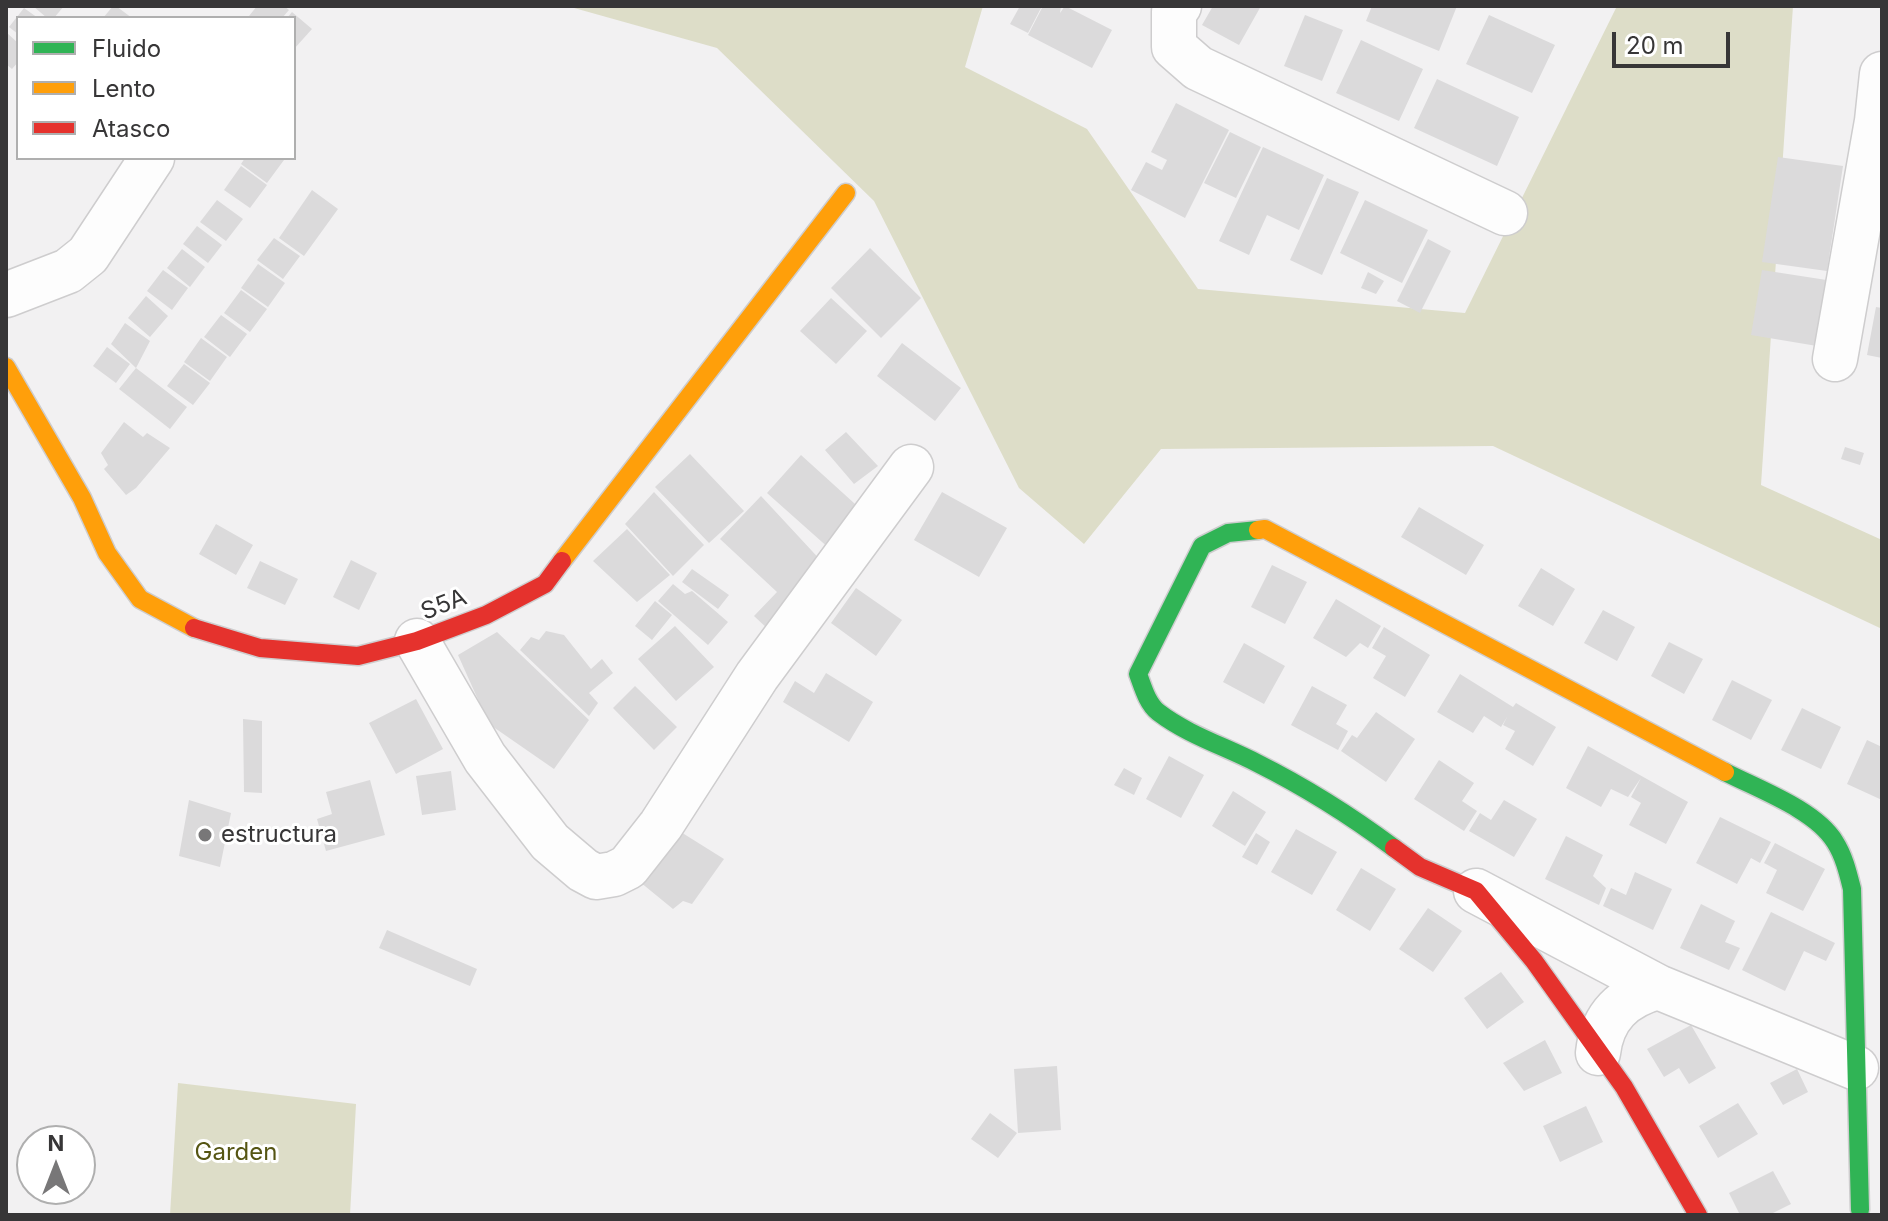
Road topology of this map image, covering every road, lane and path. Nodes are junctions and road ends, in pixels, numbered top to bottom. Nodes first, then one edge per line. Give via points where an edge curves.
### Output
1 (1179, 6) edge
2 (1882, 74) edge
3 (1880, 125) edge
4 (151, 160) edge
5 (846, 193) dead end
6 (1505, 213) dead end
7 (6, 295) edge
8 (1835, 359) dead end
9 (6, 367) edge
10 (911, 467) dead end
11 (417, 641) junction
12 (1476, 891) junction
13 (1658, 987) junction
14 (1598, 1053) junction
15 (1856, 1068) junction
16 (1860, 1210) dead end
17 (1698, 1215) edge

1 - 6 street via 1174,12 1174,47 1198,68
2 - 3 street
3 - 8 street
4 - 7 street via 88,255 68,271
5 - 11 street, S5A via 545,584 486,615
9 - 11 street, S5A via 82,498 107,553 140,599 197,630 260,648 358,656
10 - 11 street via 757,676 661,825 628,867 614,874 596,877 550,842 485,758
12 - 13 street
12 - 14 street via 1534,961
12 - 15 street via 1420,867 1313,794 1155,710 1138,674 1202,546 1228,533 1265,529 1826,827 1843,853 1852,889
13 - 14 street via 1631,997 1610,1015
13 - 15 street
14 - 17 street via 1624,1087
15 - 16 street

